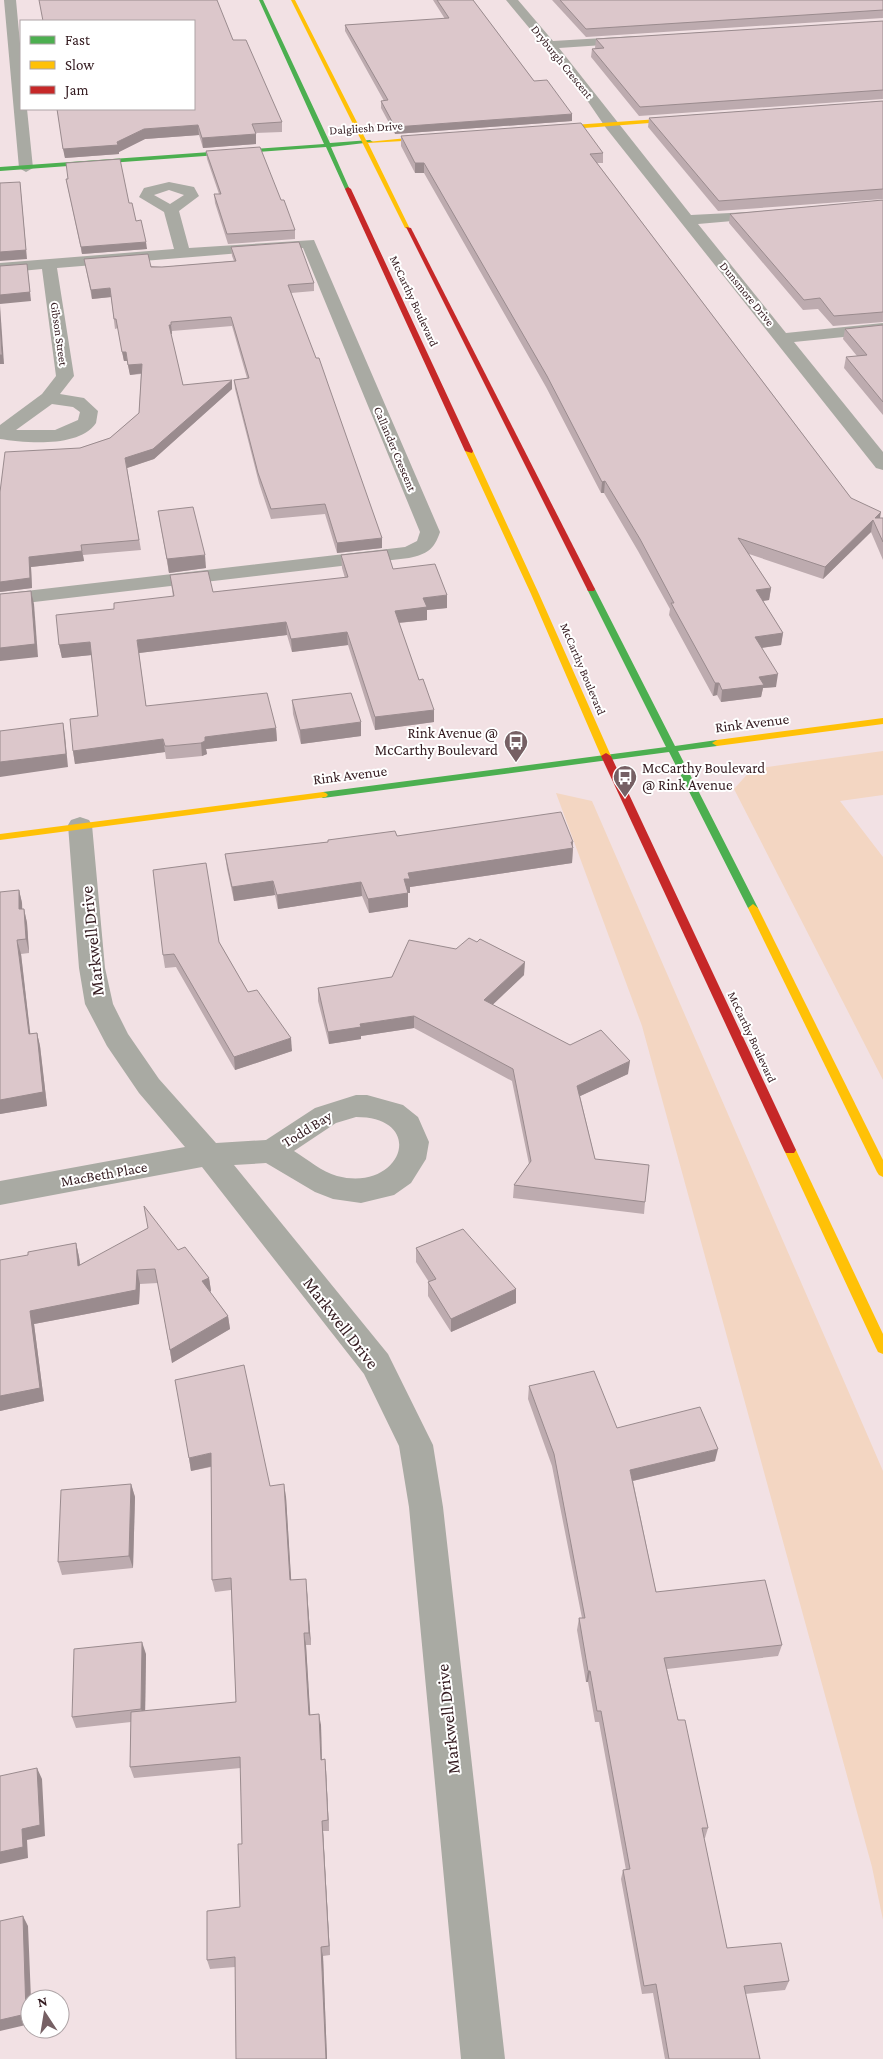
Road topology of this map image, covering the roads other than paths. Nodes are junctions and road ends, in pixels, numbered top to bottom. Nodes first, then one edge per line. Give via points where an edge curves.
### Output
1 (10, 0) edge
2 (261, 0) edge
3 (293, 0) edge
4 (512, 0) edge
5 (6, 19) edge
6 (648, 38) edge
7 (550, 45) junction
8 (698, 118) edge
9 (611, 124) junction
10 (532, 130) edge
11 (454, 136) edge
12 (365, 142) junction
13 (326, 145) junction
14 (26, 168) junction
15 (0, 170) edge
16 (171, 210) dead end
17 (785, 212) edge
18 (687, 220) junction
19 (183, 253) junction
20 (49, 264) junction
21 (0, 268) edge
22 (883, 328) edge
23 (782, 338) junction
24 (48, 398) junction
25 (0, 434) edge
26 (883, 464) edge
27 (0, 600) edge
28 (883, 721) edge
29 (670, 749) junction
30 (606, 758) junction
31 (80, 825) junction
32 (0, 837) edge
33 (271, 1151) dead end
34 (209, 1155) junction
35 (883, 1172) edge
36 (0, 1193) edge
37 (883, 1348) edge
38 (483, 2059) edge

1 - 5 street
2 - 13 main road, McCarthy Boulevard
3 - 12 main road, McCarthy Boulevard
4 - 7 street, Dryburgh Crescent
5 - 14 street
6 - 7 street
7 - 9 street, Dryburgh Crescent
8 - 9 main road
9 - 10 main road
9 - 18 street, Dunsmore Drive
11 - 12 main road, Dalgliesh Drive
12 - 13 main road, Dalgliesh Drive
12 - 29 main road, McCarthy Boulevard
13 - 14 main road, Dalgliesh Drive
13 - 30 main road, McCarthy Boulevard via 536,594
14 - 15 main road, Dalgliesh Drive
16 - 19 street
17 - 18 street
18 - 23 street, Dunsmore Drive
19 - 20 street, Callander Crescent
19 - 27 street, Callander Crescent via 309,243 430,532 426,544 409,552
20 - 21 street, Callander Crescent
20 - 24 street, Gibson Street via 65,376
22 - 23 street
23 - 26 street, Dunsmore Drive
24 - 25 street, Gibson Street
24 - 25 street via 78,402 89,411 87,423 70,433 40,439
28 - 29 main road, Rink Avenue
29 - 30 main road, Rink Avenue
29 - 35 main road, McCarthy Boulevard
30 - 31 main road, Rink Avenue
30 - 37 main road, McCarthy Boulevard
31 - 32 main road, Rink Avenue
31 - 34 street, Markwell Drive via 98,1004 149,1086
33 - 34 street, Todd Bay
34 - 36 street, MacBeth Place
34 - 38 street, Markwell Drive via 376,1364 416,1445 426,1507

